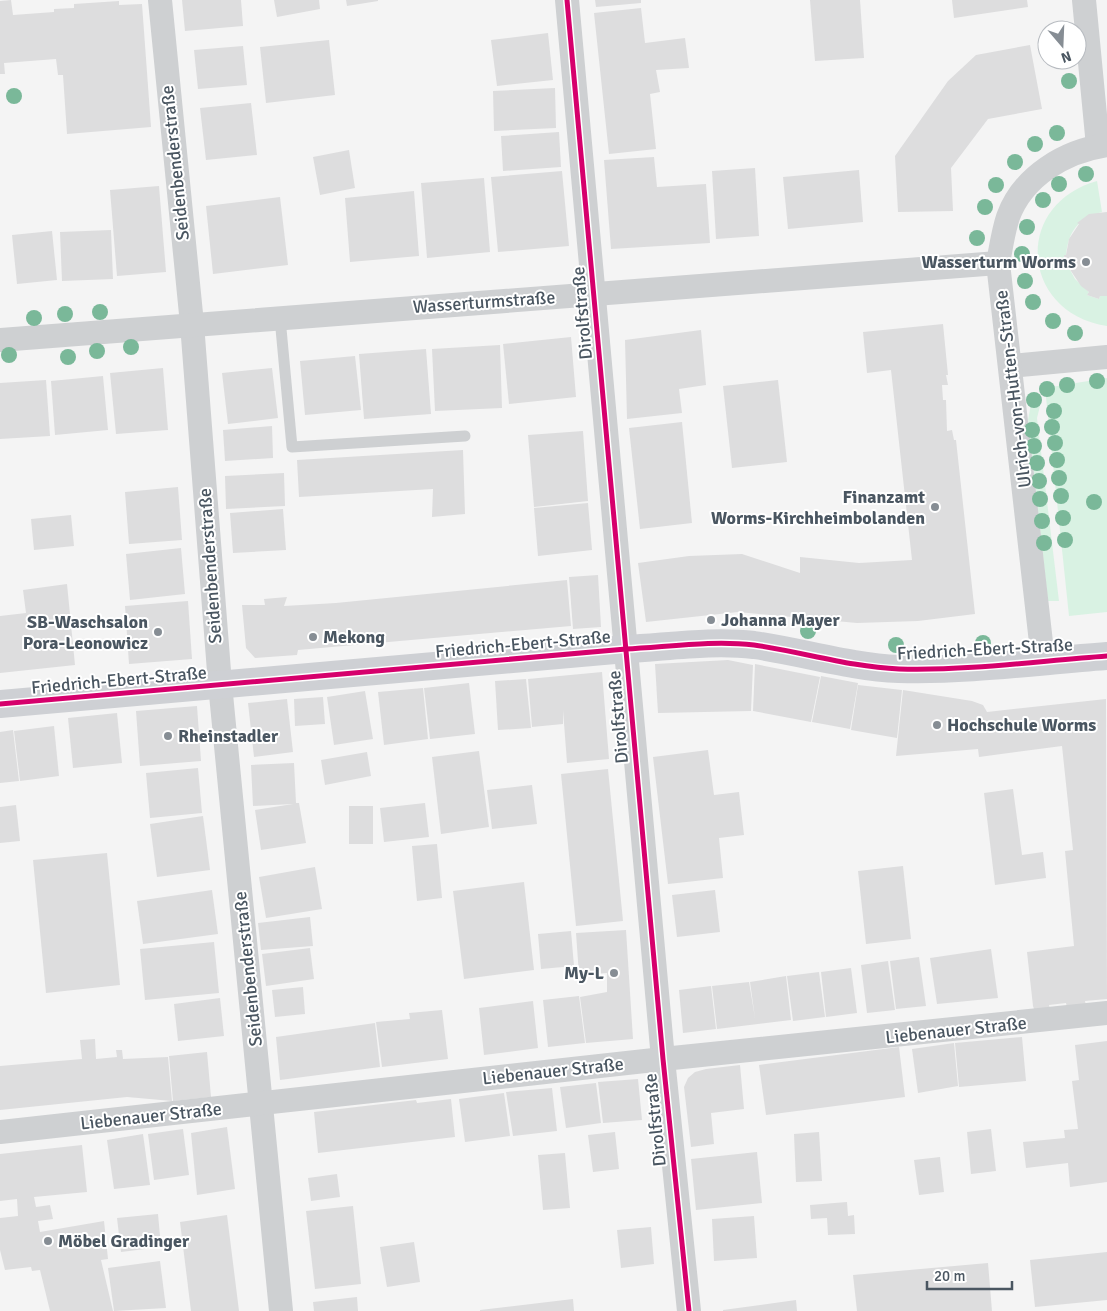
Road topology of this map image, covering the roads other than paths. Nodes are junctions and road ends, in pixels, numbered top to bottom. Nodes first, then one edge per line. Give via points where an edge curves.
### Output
1 (160, 0) edge
2 (567, 0) edge
3 (1084, 0) edge
4 (1103, 146) edge
5 (998, 263) junction
6 (595, 294) junction
7 (280, 318) junction
8 (192, 324) junction
9 (0, 340) edge
10 (1107, 357) edge
11 (1011, 366) junction
12 (465, 436) dead end
13 (626, 649) junction
14 (1107, 656) edge
15 (1043, 660) junction
16 (220, 684) junction
17 (0, 704) edge
18 (1107, 1014) edge
19 (663, 1059) junction
20 (262, 1104) junction
21 (0, 1132) edge
22 (280, 1311) edge
23 (688, 1311) edge

1 - 8 street, Seidenbenderstraße
2 - 6 street, Dirolfstraße
3 - 4 street
4 - 5 street, Ulrich-von-Hutten-Straße via 1053,162 1025,186 1008,217
5 - 6 street, Wasserturmstraße
5 - 11 street, Ulrich-von-Hutten-Straße
6 - 7 street, Wasserturmstraße
6 - 13 street, Dirolfstraße
7 - 8 street, Wasserturmstraße
7 - 12 lane via 292,447
8 - 9 street, Wasserturmstraße
8 - 16 street, Seidenbenderstraße
10 - 11 street
11 - 15 street, Ulrich-von-Hutten-Straße
13 - 15 street, Friedrich-Ebert-Straße via 752,645 898,669 939,669
13 - 16 street, Friedrich-Ebert-Straße
13 - 19 street, Dirolfstraße
14 - 15 street, Friedrich-Ebert-Straße
16 - 17 street, Friedrich-Ebert-Straße
16 - 20 street, Seidenbenderstraße
18 - 19 street, Liebenauer Straße
19 - 20 street, Liebenauer Straße
19 - 23 street, Dirolfstraße
20 - 21 street, Liebenauer Straße
20 - 22 street, Seidenbenderstraße

